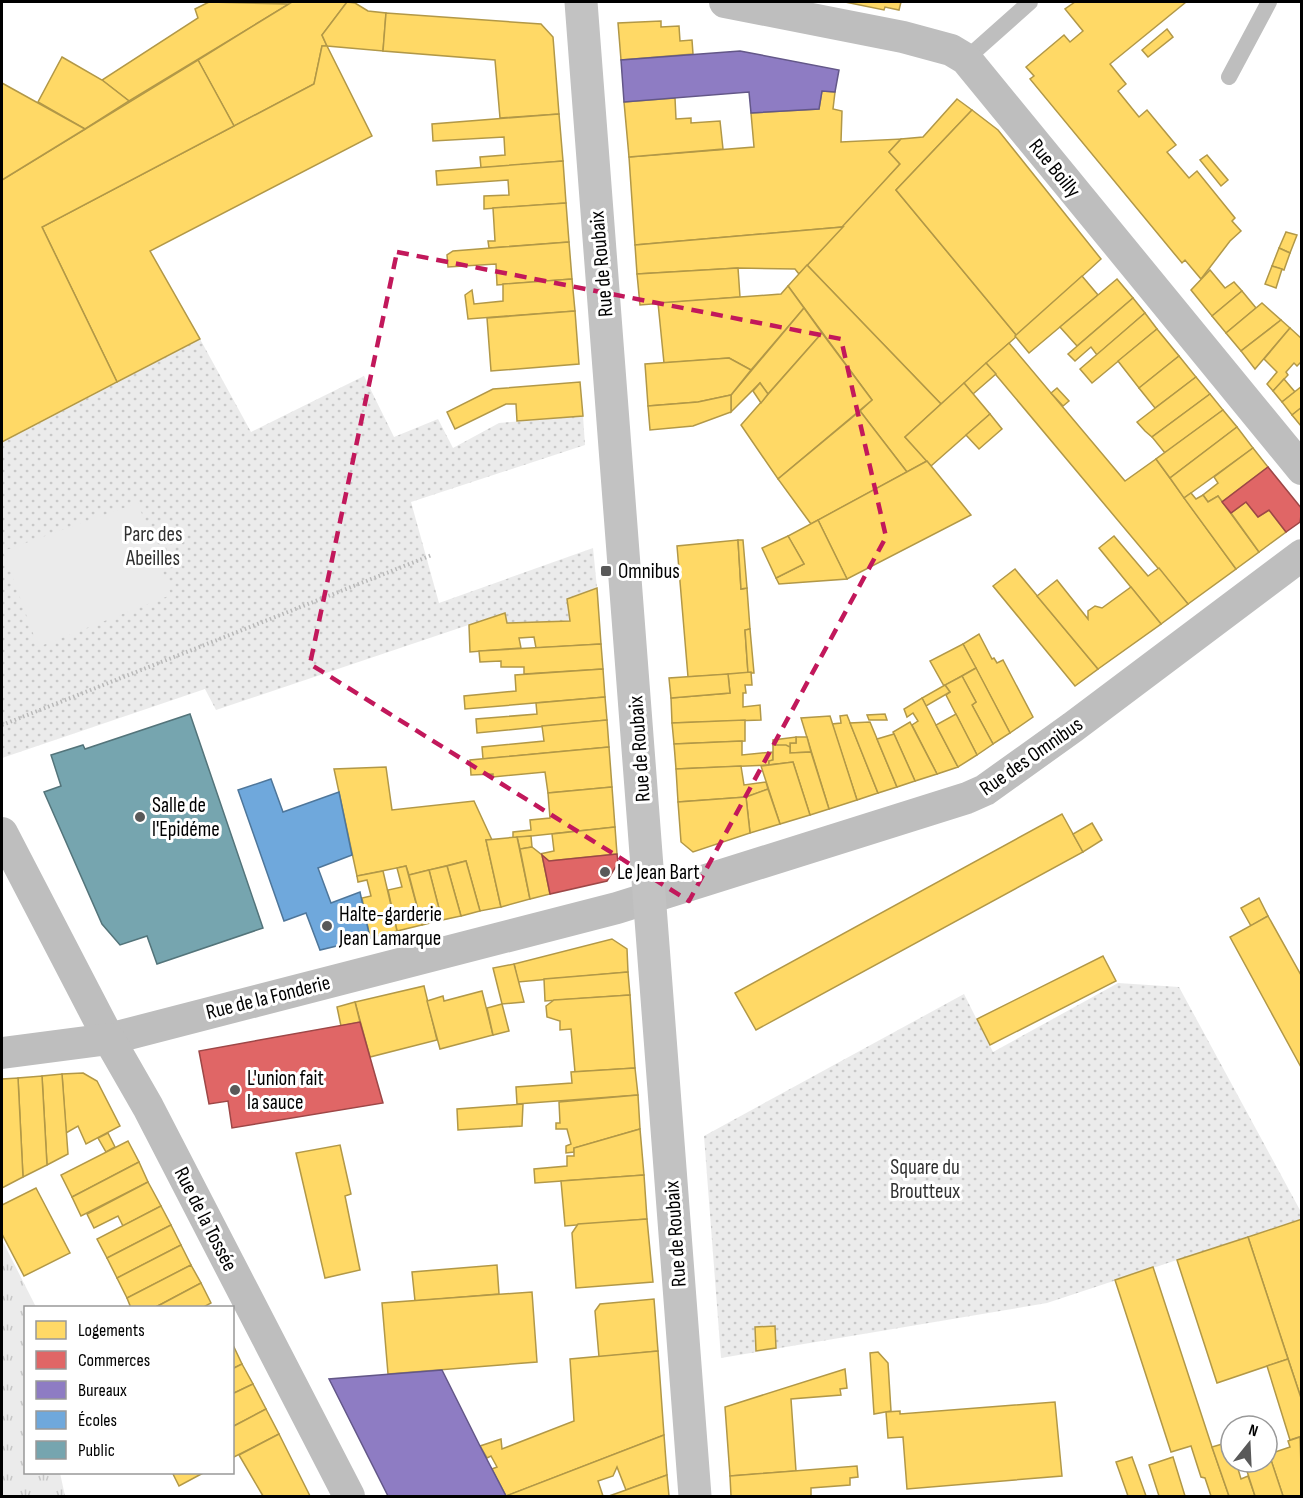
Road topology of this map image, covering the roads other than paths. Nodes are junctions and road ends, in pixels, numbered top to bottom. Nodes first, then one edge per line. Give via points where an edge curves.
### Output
1 (581, 2) edge
2 (725, 2) edge
3 (1030, 2) edge
4 (1269, 2) edge
5 (966, 59) junction
6 (1229, 77) dead end
7 (1302, 469) edge
8 (1302, 555) edge
9 (2, 833) edge
10 (651, 898) junction
11 (109, 1039) junction
12 (2, 1053) edge
13 (350, 1497) edge
14 (695, 1497) edge

1 - 10 street, Rue de Roubaix
2 - 5 street, Rue Boilly via 913,39 951,50
3 - 5 lane
4 - 6 lane
5 - 7 street, Rue Boilly
8 - 10 street, Rue des Omnibus via 985,790 950,805
9 - 11 street
10 - 11 street, Rue de la Fonderie
10 - 14 street, Rue de Roubaix
11 - 12 street
11 - 13 street, Rue de la Tossée

